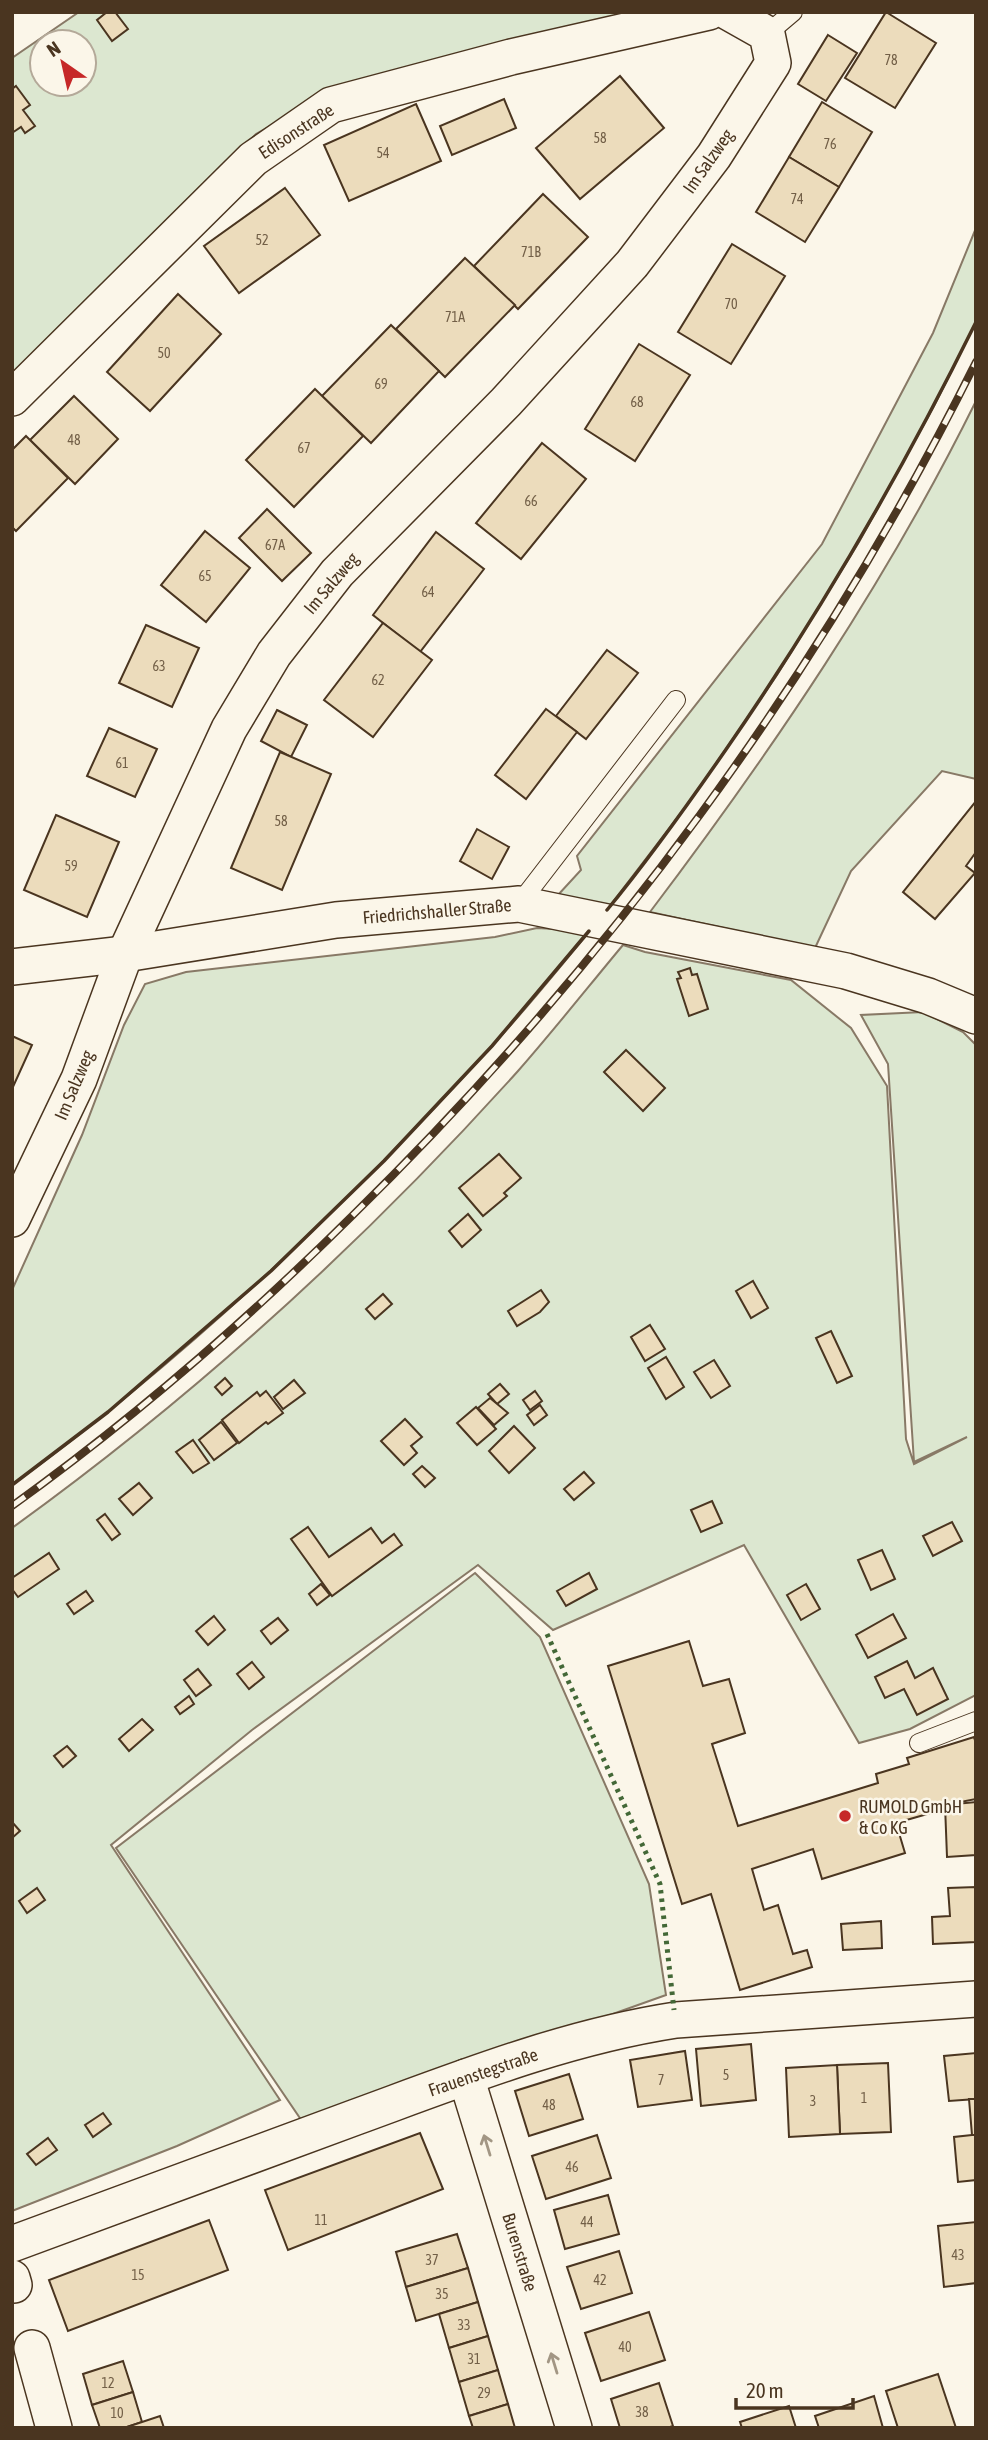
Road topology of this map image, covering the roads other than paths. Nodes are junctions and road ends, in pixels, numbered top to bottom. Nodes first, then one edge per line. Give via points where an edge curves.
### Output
1 (709, 12) edge
2 (728, 12) edge
3 (780, 23) edge
4 (12, 398) edge
5 (676, 699) dead end
6 (519, 904) junction
7 (125, 954) junction
8 (12, 967) edge
9 (976, 1016) edge
10 (12, 1219) edge
11 (976, 1721) edge
12 (919, 1743) dead end
13 (976, 1999) edge
14 (466, 2077) junction
15 (12, 2244) edge
16 (32, 2348) dead end
17 (54, 2428) edge
18 (574, 2428) edge

1 - 4 street, Edisonstraße via 510,57 331,105 253,159
2 - 3 street
3 - 7 street, Im Salzweg via 773,63 714,156 632,264 506,402 337,573 274,654 229,729
5 - 6 lane
6 - 7 street, Friedrichshaller Straße via 336,920
6 - 9 street, Friedrichshaller Straße via 846,971
7 - 8 street, Friedrichshaller Straße
7 - 10 street, Im Salzweg via 79,1079
11 - 12 lane
13 - 14 street, Frauenstegstraße via 664,2021 560,2046
14 - 15 street, Frauenstegstraße
18 -> 14 street, Burenstraße
16 - 17 street

